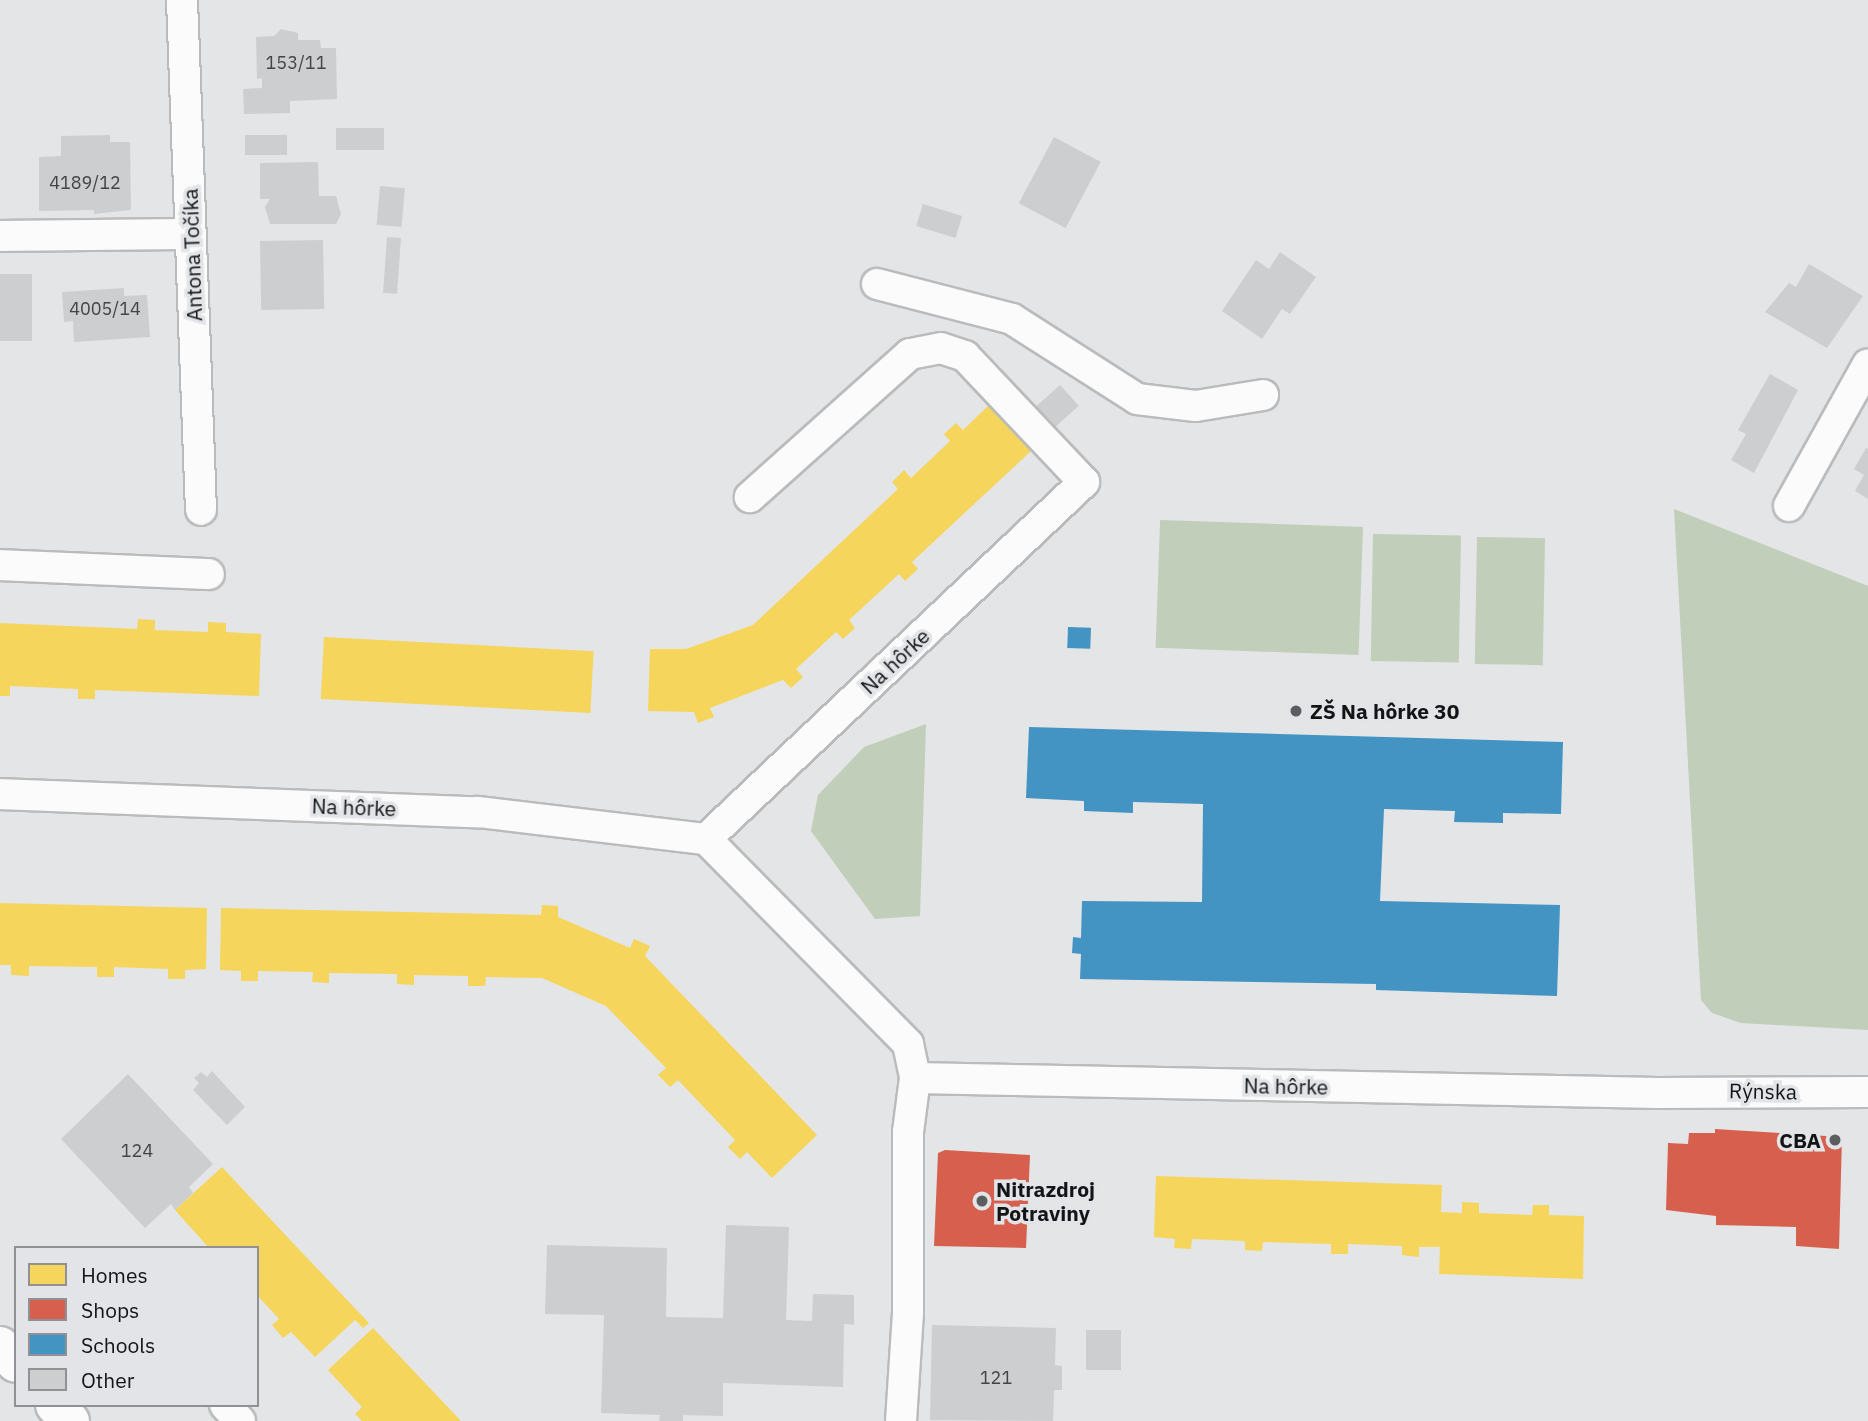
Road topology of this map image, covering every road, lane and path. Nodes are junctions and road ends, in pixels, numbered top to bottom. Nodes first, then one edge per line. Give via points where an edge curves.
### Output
1 (181, 0) edge
2 (191, 234) junction
3 (0, 236) edge
4 (877, 284) dead end
5 (952, 303) junction
6 (941, 348) junction
7 (1868, 364) edge
8 (1263, 396) dead end
9 (750, 497) dead end
10 (1789, 506) dead end
11 (201, 510) dead end
12 (0, 565) edge
13 (209, 574) dead end
14 (0, 794) edge
15 (706, 839) junction
16 (915, 1078) junction
17 (1868, 1092) edge
18 (1658, 1093) joint
19 (0, 1346) edge
20 (14, 1361) edge
21 (57, 1407) edge
22 (227, 1407) edge
23 (70, 1421) edge
24 (240, 1421) edge
25 (901, 1421) edge

1 - 2 street, Antona Točíka
2 - 3 street
2 - 11 street, Antona Točíka
4 - 5 street
5 - 6 street
5 - 8 street via 1012,319 1137,399 1196,406
6 - 9 street via 910,354
6 - 15 street, Na hôrke via 965,356 1084,482
7 - 10 street
12 - 13 street
14 - 15 street, Na hôrke via 478,812
15 - 16 street via 908,1044
16 - 18 street, Na hôrke
16 - 25 street via 908,1132 908,1312
17 - 18 street, Rýnska
19 - 20 street
21 - 23 street
22 - 24 street

